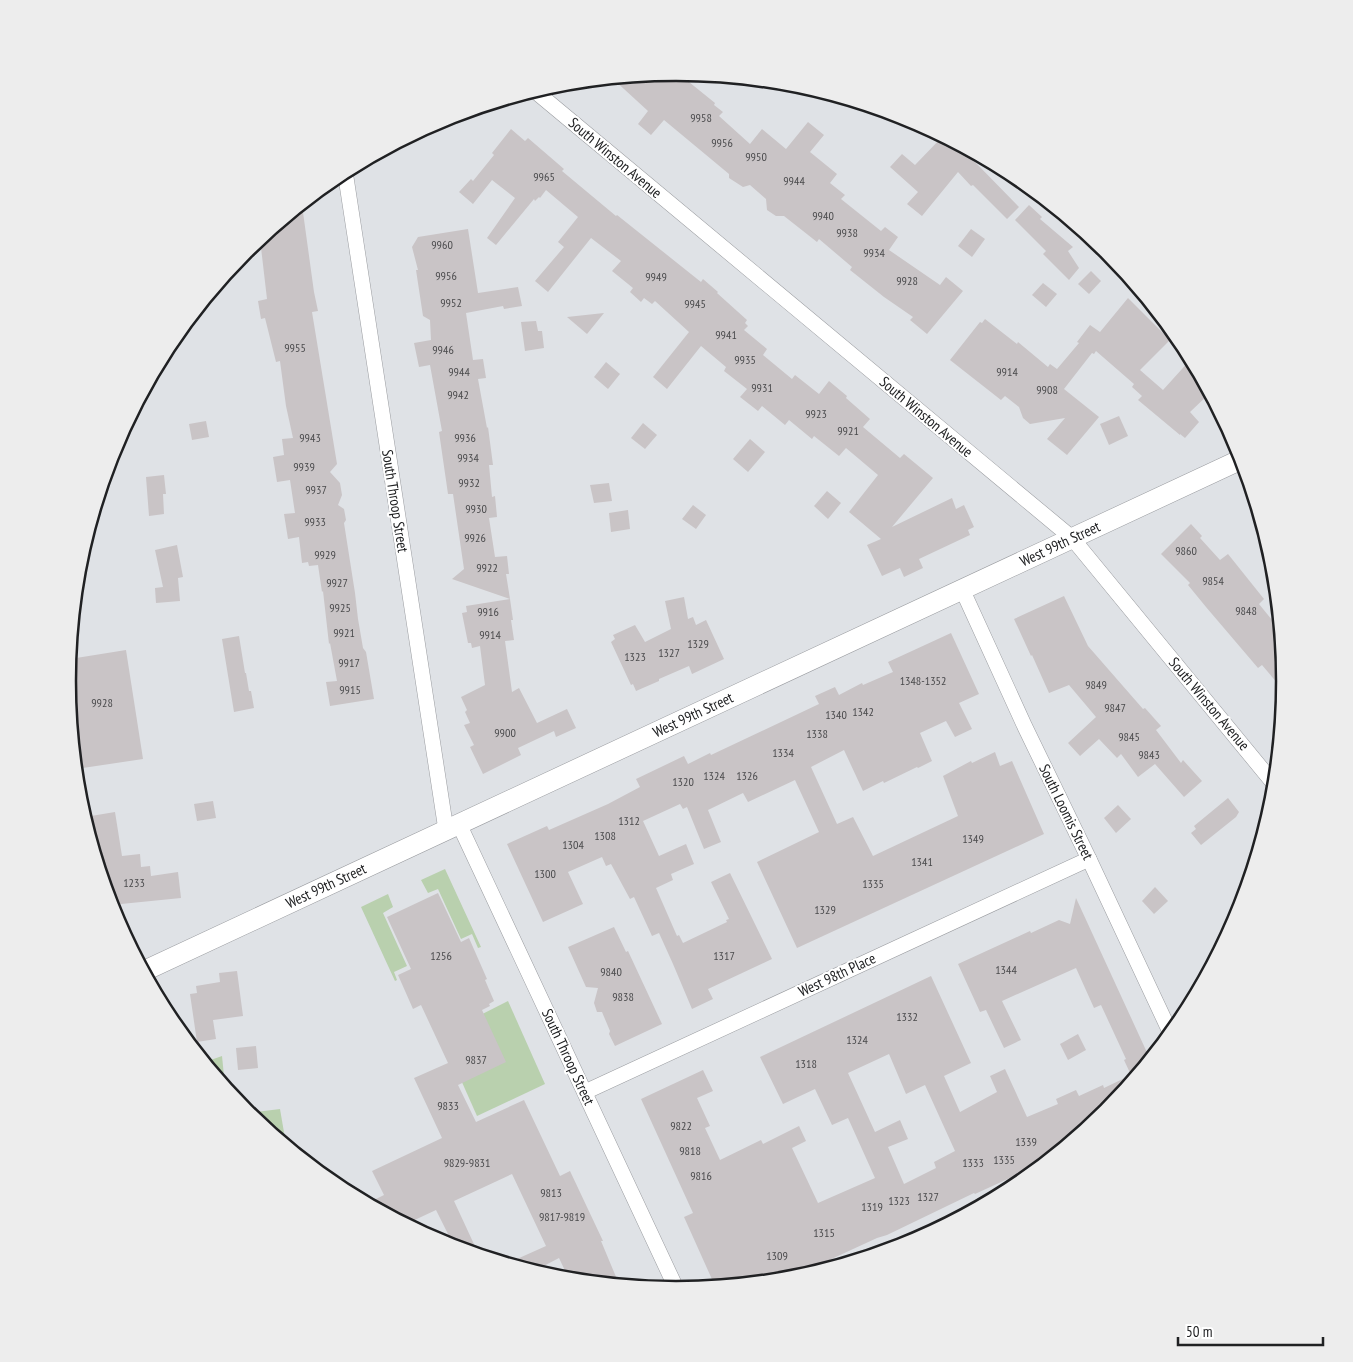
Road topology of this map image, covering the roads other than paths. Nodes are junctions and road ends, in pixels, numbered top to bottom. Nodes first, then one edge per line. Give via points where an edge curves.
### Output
1 (541, 96) edge
2 (346, 180) edge
3 (1235, 461) edge
4 (1072, 538) junction
5 (962, 589) junction
6 (1269, 777) edge
7 (452, 827) junction
8 (1090, 859) junction
9 (150, 968) edge
10 (1167, 1026) edge
11 (585, 1092) junction
12 (672, 1281) edge

1 - 4 street, South Winston Avenue
2 - 7 street, South Throop Street
3 - 4 street, West 99th Street
4 - 5 street, West 99th Street
4 - 6 street, South Winston Avenue
5 - 7 street, West 99th Street
5 - 8 street, South Loomis Street
7 - 9 street, West 99th Street
7 - 11 street, South Throop Street
8 - 10 street, South Loomis Street
8 - 11 street, West 98th Place
11 - 12 street, South Throop Street

